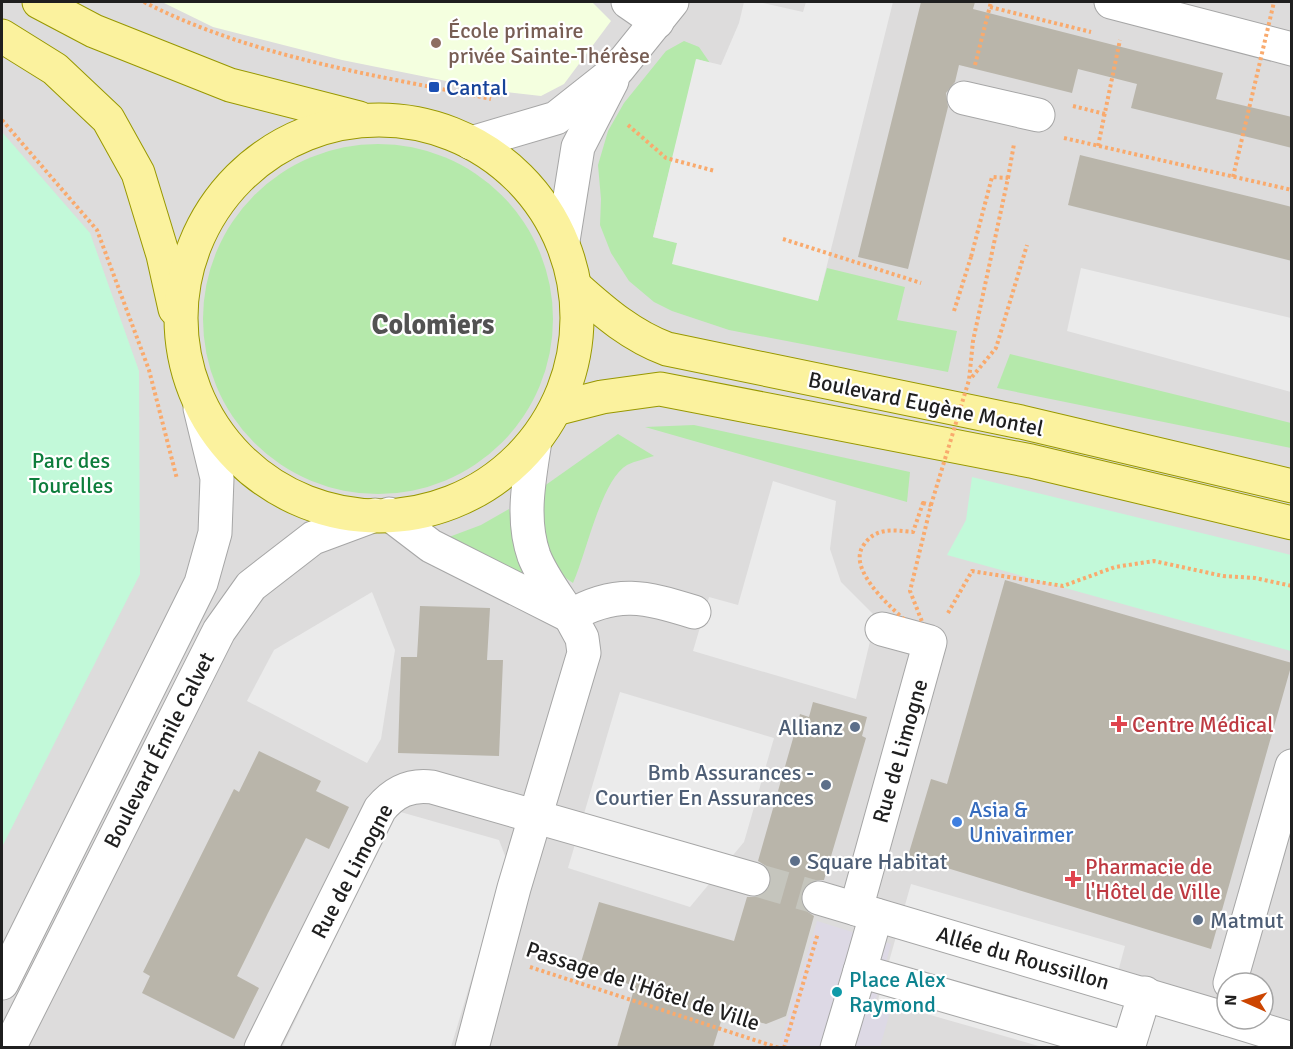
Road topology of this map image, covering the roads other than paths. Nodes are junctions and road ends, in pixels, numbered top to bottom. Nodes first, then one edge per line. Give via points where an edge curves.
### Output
1 (39, 2) edge
2 (72, 2) edge
3 (628, 2) edge
4 (665, 12) edge
5 (1117, 16) edge
6 (94, 31) junction
7 (2, 36) edge
8 (1292, 49) edge
9 (618, 69) junction
10 (964, 98) dead end
11 (1038, 115) dead end
12 (360, 118) junction
13 (471, 143) junction
14 (563, 241) junction
15 (577, 288) junction
16 (178, 323) junction
17 (200, 408) junction
18 (559, 408) junction
19 (535, 441) junction
20 (1292, 486) edge
21 (382, 514) junction
22 (1292, 523) edge
23 (694, 612) dead end
24 (570, 616) junction
25 (882, 629) dead end
26 (1292, 766) edge
27 (536, 816) junction
28 (753, 879) tunnel mouth
29 (845, 906) junction
30 (860, 971) junction
31 (1233, 971) edge
32 (2, 983) edge
33 (1144, 993) junction
34 (1215, 1010) edge
35 (1272, 1031) edge
36 (1292, 1039) edge
37 (9, 1047) edge
38 (261, 1047) edge
39 (472, 1047) edge
40 (837, 1047) edge
41 (1127, 1047) edge

1 - 6 main road
2 - 6 street
3 - 4 street
4 - 9 street
5 - 8 street
6 - 12 main road via 230,85
7 - 16 main road via 55,69 108,119 138,173 163,255
9 - 13 street via 556,118
9 - 14 street via 578,147
10 - 11 street
12 - 13 main road via 415,123
12 - 16 main road via 303,137 254,162 230,187 199,236 185,277
13 - 14 main road via 506,165 540,202
14 - 15 main road
15 - 18 main road via 578,344
15 - 20 main road, Boulevard Eugène Montel via 647,342 667,349 1021,422
16 - 17 main road
17 - 21 main road via 225,444 254,472 283,492 327,508
17 - 32 street, Boulevard Émile Calvet via 217,478 215,533 201,583
18 - 19 main road
18 - 22 main road, Boulevard Eugène Montel via 629,392 672,391 1031,461
19 - 21 main road via 508,469 465,495 428,508
19 - 24 street via 527,494 529,537 535,558
21 - 24 street via 431,546
21 - 37 street, Boulevard Émile Calvet via 313,538 251,586 219,631
23 - 24 street via 653,600 622,597 593,603
24 - 27 street via 585,653
25 - 29 street, Rue de Limogne via 936,632
26 - 31 street
27 - 28 street
27 - 38 street, Rue de Limogne via 423,786 409,787 388,799
27 - 39 street
29 - 30 street, Rue de Limogne
29 - 33 street, Allée du Roussillon
30 - 40 street, Rue de Limogne
30 - 41 street
33 - 34 street, Allée du Roussillon
33 - 41 street
35 - 36 street, Allée du Roussillon

